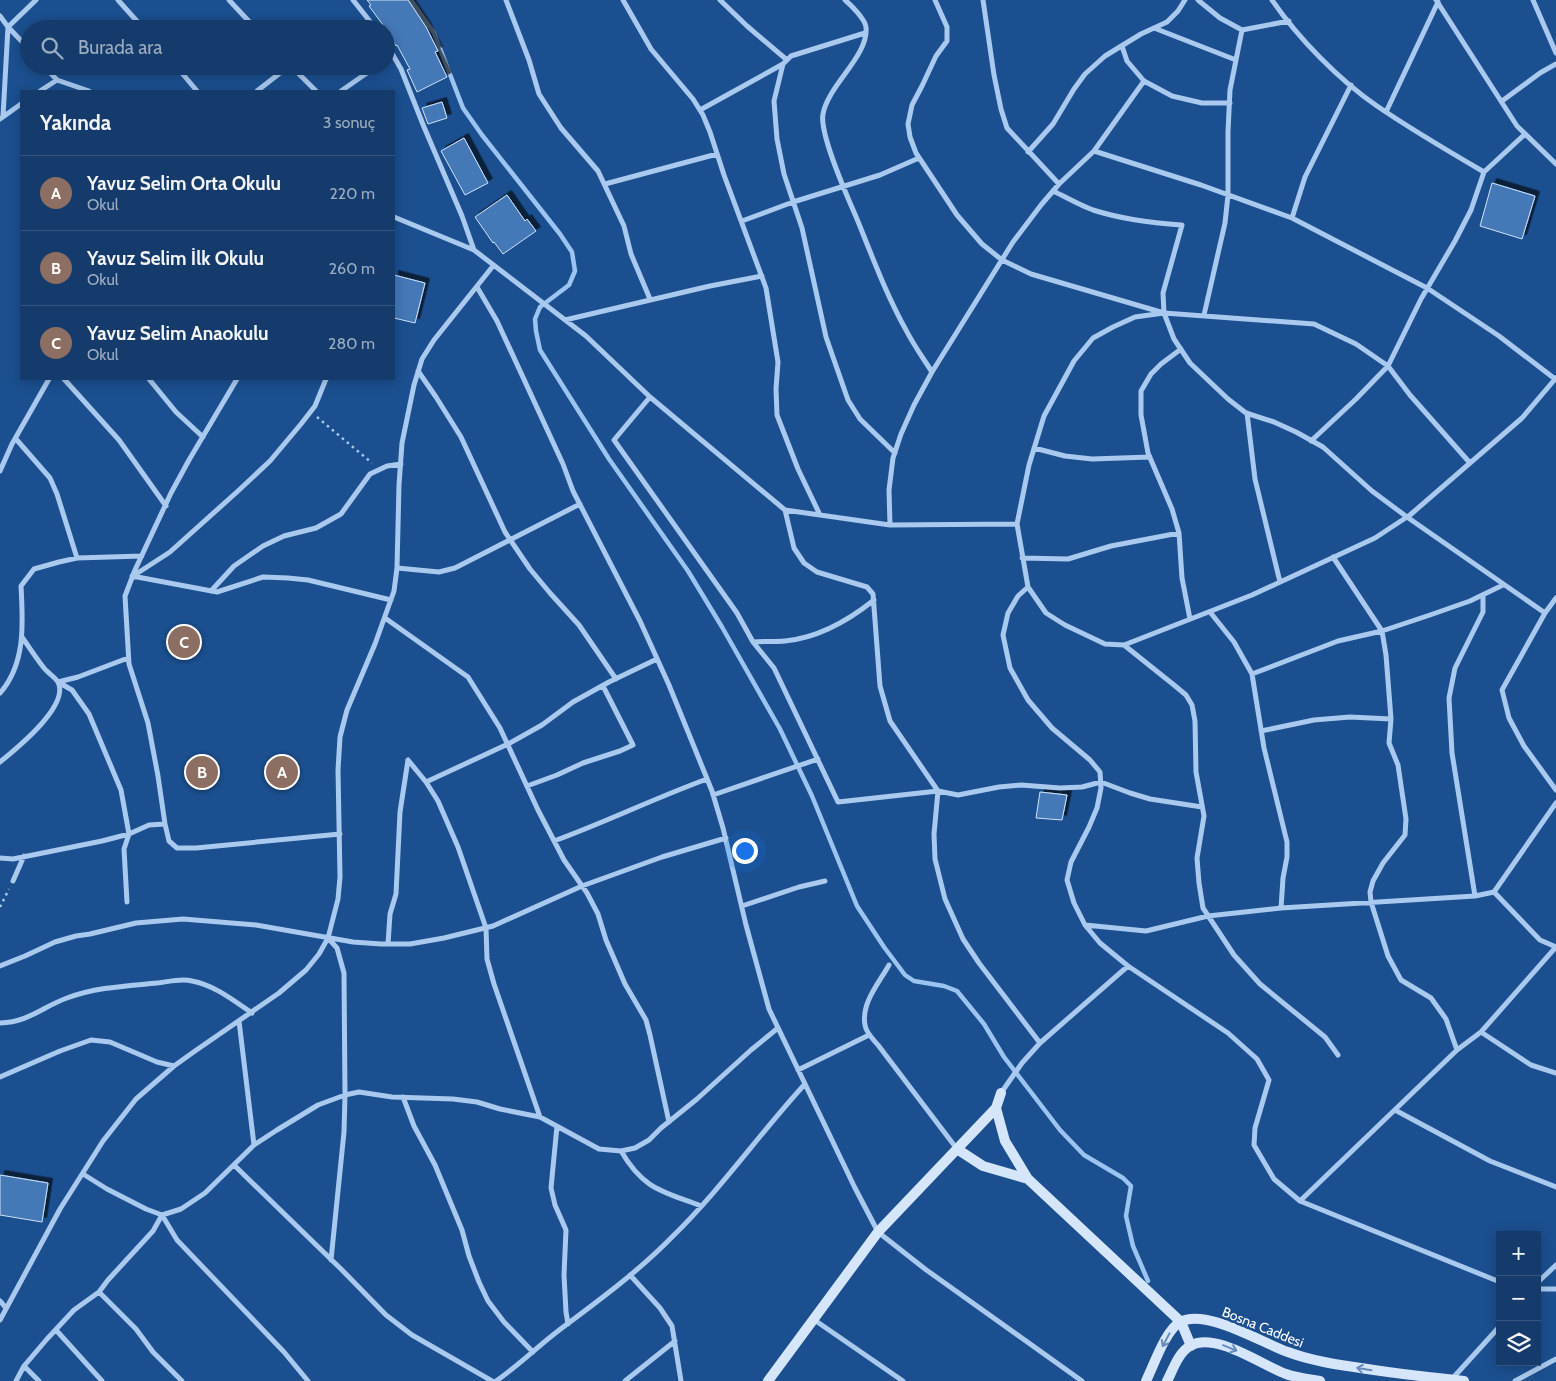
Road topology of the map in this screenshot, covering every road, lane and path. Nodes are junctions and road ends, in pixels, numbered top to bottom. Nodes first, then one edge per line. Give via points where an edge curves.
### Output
1 (36, 0) edge
2 (118, 0) edge
3 (229, 0) edge
4 (353, 0) edge
5 (506, 0) edge
6 (623, 0) edge
7 (720, 0) edge
8 (845, 0) edge
9 (935, 0) edge
10 (983, 0) edge
11 (1185, 0) edge
12 (1198, 0) edge
13 (1272, 0) edge
14 (1533, 0) edge
15 (1437, 1) edge
16 (0, 16) edge
17 (136, 20) edge
18 (248, 20) edge
19 (369, 20) edge
20 (1289, 21) junction
21 (8, 27) junction
22 (1154, 28) junction
23 (1242, 30) junction
24 (865, 33) junction
25 (20, 40) edge
26 (1122, 46) junction
27 (1556, 53) edge
28 (395, 58) edge
29 (787, 60) junction
30 (1236, 60) junction
31 (782, 64) junction
32 (1556, 64) edge
33 (52, 75) edge
34 (184, 75) edge
35 (278, 75) edge
36 (299, 75) edge
37 (364, 75) edge
38 (57, 80) junction
39 (1144, 81) junction
40 (1351, 85) junction
41 (42, 90) edge
42 (82, 90) edge
43 (196, 90) edge
44 (258, 90) edge
45 (315, 90) edge
46 (342, 90) edge
47 (1502, 101) junction
48 (1230, 103) junction
49 (20, 105) edge
50 (700, 110) junction
51 (1386, 112) junction
52 (2, 118) edge
53 (1525, 134) junction
54 (1094, 151) junction
55 (1028, 152) junction
56 (717, 154) junction
57 (919, 158) junction
58 (1556, 164) edge
59 (1484, 172) junction
60 (605, 184) junction
61 (1059, 184) junction
62 (844, 186) junction
63 (1053, 190) junction
64 (1228, 195) junction
65 (793, 202) junction
66 (395, 217) edge
67 (1292, 218) junction
68 (742, 221) junction
69 (474, 250) junction
70 (1002, 260) junction
71 (493, 266) junction
72 (762, 276) junction
73 (477, 286) junction
74 (1427, 288) junction
75 (650, 299) junction
76 (1164, 313) junction
77 (1204, 315) junction
78 (564, 320) junction
79 (1181, 350) junction
80 (1388, 366) junction
81 (418, 372) junction
82 (932, 372) junction
83 (1556, 379) edge
84 (49, 380) edge
85 (65, 380) edge
86 (151, 380) edge
87 (236, 380) edge
88 (326, 380) edge
89 (650, 397) junction
90 (310, 412) junction
91 (1247, 413) junction
92 (202, 437) junction
93 (16, 439) junction
94 (1311, 441) junction
95 (1034, 448) junction
96 (895, 453) junction
97 (1150, 457) junction
98 (1470, 463) junction
99 (401, 464) junction
100 (378, 470) junction
101 (0, 471) edge
102 (580, 504) junction
103 (166, 506) junction
104 (785, 510) junction
105 (820, 515) junction
106 (1407, 518) junction
107 (1017, 524) junction
108 (890, 525) junction
109 (1179, 533) junction
110 (510, 539) junction
111 (142, 556) junction
112 (1332, 557) junction
113 (77, 558) junction
114 (1022, 558) junction
115 (397, 568) junction
116 (132, 576) junction
117 (1280, 582) junction
118 (1503, 585) junction
119 (1028, 587) junction
120 (211, 591) junction
121 (1483, 595) junction
122 (1556, 598) edge
123 (391, 600) junction
124 (874, 600) junction
125 (1554, 605) edge
126 (1210, 612) junction
127 (1545, 613) junction
128 (385, 618) junction
129 (1190, 619) junction
130 (1382, 631) junction
131 (22, 636) junction
132 (753, 642) junction
133 (1124, 644) junction
134 (128, 658) junction
135 (657, 659) junction
136 (1252, 674) junction
137 (616, 679) junction
138 (58, 682) junction
139 (603, 686) junction
140 (0, 693) edge
141 (1391, 719) junction
142 (1261, 731) junction
143 (508, 744) junction
144 (818, 759) junction
145 (0, 762) edge
146 (707, 779) junction
147 (426, 782) junction
148 (1101, 782) junction
149 (527, 786) junction
150 (1556, 790) edge
151 (938, 791) junction
152 (713, 796) junction
153 (1556, 803) edge
154 (1202, 807) junction
155 (165, 824) junction
156 (129, 834) junction
157 (340, 834) junction
158 (726, 838) junction
159 (554, 841) junction
160 (24, 856) junction
161 (0, 858) edge
162 (12, 881) joint
163 (825, 881) dead end
164 (582, 886) junction
165 (1494, 892) junction
166 (1475, 896) junction
167 (127, 902) dead end
168 (1371, 902) junction
169 (742, 906) junction
170 (0, 907) edge
171 (1282, 908) junction
172 (1208, 916) junction
173 (1085, 926) junction
174 (486, 928) junction
175 (328, 938) junction
176 (388, 944) junction
177 (1556, 947) edge
178 (889, 965) dead end
179 (0, 966) edge
180 (1128, 966) junction
181 (252, 1013) junction
182 (239, 1021) junction
183 (0, 1023) edge
184 (778, 1028) junction
185 (1481, 1032) junction
186 (869, 1035) junction
187 (1040, 1043) junction
188 (1457, 1050) junction
189 (1338, 1055) dead end
190 (174, 1066) junction
191 (798, 1070) junction
192 (1556, 1073) edge
193 (0, 1077) edge
194 (805, 1084) junction
195 (1001, 1093) joint
196 (345, 1095) junction
197 (403, 1097) junction
198 (996, 1108) junction
199 (1395, 1110) junction
200 (540, 1117) junction
201 (669, 1122) junction
202 (557, 1126) junction
203 (254, 1145) junction
204 (957, 1149) junction
205 (621, 1151) junction
206 (234, 1165) junction
207 (83, 1174) junction
208 (1028, 1179) junction
209 (1556, 1186) edge
210 (1300, 1201) junction
211 (701, 1206) junction
212 (162, 1215) junction
213 (878, 1232) junction
214 (331, 1260) junction
215 (1556, 1265) edge
216 (630, 1275) junction
217 (1541, 1279) edge
218 (1496, 1280) edge
219 (1541, 1289) edge
220 (1556, 1289) edge
221 (99, 1292) junction
222 (0, 1301) edge
223 (6, 1308) junction
224 (0, 1320) edge
225 (814, 1320) junction
226 (1180, 1322) junction
227 (568, 1324) junction
228 (56, 1330) junction
229 (1496, 1330) edge
230 (675, 1341) junction
231 (1191, 1346) junction
232 (533, 1352) junction
233 (1556, 1359) edge
234 (24, 1366) junction
235 (1452, 1380) junction
236 (16, 1381) edge
237 (39, 1381) edge
238 (102, 1381) edge
239 (182, 1381) edge
240 (308, 1381) edge
241 (492, 1381) edge
242 (496, 1381) edge
243 (625, 1381) edge
244 (681, 1381) edge
245 (768, 1381) edge
246 (903, 1381) edge
247 (1082, 1381) edge
248 (1146, 1381) edge
249 (1167, 1381) edge
250 (1320, 1381) edge
251 (1464, 1381) edge
252 (1515, 1381) edge

1 - 21 street
2 - 17 street
3 - 18 street
4 - 19 street
5 - 60 street via 539,94
6 - 50 street via 651,49
7 - 29 street
8 - 24 street via 866,25
9 - 57 street via 947,26 947,41 912,104 908,124
10 - 55 street via 1001,110 1007,128
11 - 22 street via 1167,22
12 - 23 street
13 - 20 street
14 - 27 street
15 - 47 street
15 - 51 street
16 - 21 street
20 - 23 street
20 - 40 street via 1313,50
21 - 25 street
21 - 52 street
22 - 26 street
22 - 30 street
23 - 30 street
24 - 29 street
24 - 62 street via 856,58 823,114 823,126
26 - 39 street via 1127,62
26 - 55 street via 1085,74 1052,124
28 - 69 street
29 - 31 street
30 - 48 street
31 - 50 street
31 - 65 street via 774,116 784,174
32 - 47 street
33 - 38 street
34 - 43 street
35 - 44 street
36 - 45 street
37 - 46 street
38 - 41 street
38 - 42 street
39 - 48 street via 1172,96 1202,103
39 - 54 street
40 - 51 street
40 - 67 street via 1305,177
47 - 53 street
48 - 64 street
49 - 52 street
50 - 56 street
51 - 59 street
53 - 58 street
53 - 59 street
54 - 61 street
54 - 64 street
55 - 61 street
56 - 60 street
56 - 68 street
57 - 62 street
57 - 70 street via 957,215 982,244
59 - 74 street via 1471,210
60 - 75 street
61 - 63 street
62 - 65 street
62 - 82 street via 887,292 906,331
63 - 70 street
63 - 76 street via 1092,209 1160,224 1182,225 1163,293
64 - 67 street
64 - 77 street via 1225,223
65 - 68 street
65 - 96 street via 802,228 826,337 848,400 860,419
66 - 69 street
67 - 74 street
68 - 72 street
69 - 71 street
70 - 76 street via 1031,274
70 - 82 street
71 - 73 street
71 - 78 street
72 - 75 street
72 - 105 street via 778,362 778,414 798,469
73 - 81 street via 434,340
73 - 102 street via 497,321
74 - 80 street
74 - 83 street
75 - 78 street
76 - 77 street
76 - 79 street
76 - 95 street via 1134,317 1094,338 1074,361 1044,416
77 - 80 street via 1314,324 1356,344
78 - 89 street via 586,336
79 - 91 street via 1190,363
79 - 97 street via 1161,364 1141,391 1141,415
80 - 94 street
80 - 98 street
81 - 99 street via 402,442
81 - 110 street via 461,437
82 - 96 street via 914,405
83 - 98 street via 1522,418
84 - 93 street
85 - 103 street via 119,440
86 - 92 street via 176,412
87 - 92 street
88 - 90 street
89 - 104 street
89 - 132 street via 614,440 737,613
90 - 100 path
90 - 116 street via 270,461 238,491 170,552
91 - 94 street via 1274,422
91 - 117 street via 1255,479
92 - 103 street
93 - 101 street
93 - 113 street via 50,478
94 - 106 street
95 - 97 street via 1092,459
95 - 107 street
96 - 108 street via 889,490
97 - 109 street
98 - 106 street
99 - 100 street
99 - 115 street
100 - 120 street via 370,474 341,514 316,528 284,536 263,546 234,566
102 - 110 street
102 - 135 street
103 - 111 street
104 - 105 street
104 - 124 street via 794,548 804,563 817,572 867,587
105 - 108 street
106 - 112 street via 1375,538
106 - 118 street
107 - 108 street
107 - 114 street
109 - 114 street via 1111,546 1068,559
109 - 129 street via 1182,578
110 - 115 street via 455,568 440,572
110 - 137 street via 540,581 579,624
111 - 113 street
111 - 116 street
112 - 117 street
112 - 130 street
113 - 131 street via 34,569 21,586
114 - 119 street
115 - 123 street
116 - 120 street
116 - 134 street via 125,596
117 - 126 street
118 - 121 street
118 - 127 street
119 - 133 street via 1046,613 1065,626 1105,644
119 - 148 street via 1008,613 1003,635 1010,668 1028,700 1052,728 1090,760 1100,772
120 - 123 street via 217,592 263,577 308,580
121 - 130 street
121 - 166 street via 1483,612 1455,668 1449,698 1452,753
122 - 125 street
123 - 128 street
124 - 132 street via 855,615 812,634
124 - 151 street via 880,686 890,721
125 - 127 street
126 - 129 street
126 - 136 street via 1234,642
127 - 150 street via 1502,690 1509,718 1524,746
128 - 143 street via 468,677
128 - 157 street via 346,710 340,737
129 - 133 street
130 - 136 street via 1338,641
130 - 141 street
131 - 138 street
131 - 140 street via 18,662
132 - 144 street via 774,668
133 - 154 street via 1174,685 1192,705 1196,772
134 - 138 street via 78,678
134 - 155 street via 148,723
135 - 137 street
135 - 146 street
136 - 142 street
137 - 139 street
138 - 145 street via 59,694 47,719
138 - 156 street via 72,690 89,714 121,790
139 - 143 street
139 - 149 street via 633,745
141 - 142 street via 1350,717 1314,720
141 - 168 street via 1389,744 1398,765 1406,819 1405,835 1383,862 1373,881
142 - 171 street via 1287,842
143 - 147 street
143 - 149 street
144 - 151 street via 838,802
144 - 152 street
146 - 152 street
146 - 159 street
147 - 174 street via 458,847
147 - 176 street via 408,760 400,812 396,894 390,914
148 - 151 street via 1060,788 1021,785 958,795
148 - 154 street via 1150,799
148 - 173 street via 1097,808 1071,862 1067,880
149 - 159 street
151 - 187 street via 935,860 945,898 963,939
152 - 158 street
153 - 165 street
154 - 172 street via 1199,883 1203,908
155 - 156 street via 149,825
155 - 157 street via 168,841 177,848
156 - 160 street
156 - 167 street via 124,849
157 - 175 street via 338,899
158 - 164 street
158 - 169 street
159 - 164 street
160 - 161 street
160 - 162 street
162 - 170 path
163 - 169 street
164 - 174 street
164 - 201 street via 598,914 625,984 646,1020
165 - 166 street
165 - 177 street via 1540,940
166 - 168 street
168 - 171 street
168 - 188 street via 1388,956 1401,980 1432,998 1446,1019
169 - 184 street via 769,1009
171 - 172 street
172 - 173 street via 1146,931
172 - 189 street via 1234,955 1260,984 1325,1037
173 - 180 street
174 - 176 street via 410,944
174 - 200 street via 487,959 494,984
175 - 176 street
175 - 179 street via 256,925 190,920 136,923 55,942
175 - 181 street via 306,970
175 - 196 street via 337,948 344,973
177 - 185 street
178 - 186 street via 866,1003 865,1026
180 - 187 street
180 - 210 street via 1228,1033 1256,1059 1268,1080 1255,1128 1254,1145 1274,1179
181 - 182 street
181 - 183 street via 207,985 180,980 98,990 66,998 33,1016
182 - 190 street
182 - 203 street
184 - 191 street
184 - 201 street
185 - 188 street
185 - 192 street via 1531,1065
186 - 191 street
186 - 204 street
187 - 195 street
188 - 199 street
190 - 193 street via 110,1042 91,1040
190 - 207 street via 136,1099 103,1141
191 - 194 street
194 - 211 street
194 - 213 street
195 - 198 main road
196 - 197 street via 359,1092
196 - 203 street via 318,1106
196 - 214 street
197 - 200 street via 476,1102
197 - 232 street via 458,1220 488,1301
198 - 204 main road
198 - 208 main road via 1005,1141
199 - 209 street via 1490,1161
199 - 210 street
200 - 202 street
201 - 205 street via 649,1140
202 - 205 street via 599,1149
202 - 227 street via 551,1188 566,1230 564,1274
203 - 206 street
204 - 208 main road via 983,1166
204 - 213 main road
205 - 211 street via 642,1180 655,1189
206 - 212 street via 206,1193 182,1209
206 - 214 street
207 - 212 street
207 - 223 street via 60,1209
208 - 226 main road
210 - 218 street
211 - 216 street via 673,1237
212 - 221 street via 153,1231
212 - 240 street via 177,1240
213 - 225 main road
213 - 247 street via 924,1269
214 - 241 street via 405,1330
215 - 217 street
216 - 227 street
216 - 230 street via 660,1308 672,1326
219 - 220 street
221 - 228 street via 74,1310
221 - 239 street
222 - 223 street
223 - 224 street
225 - 245 main road
225 - 246 street
226 - 231 main road
235 -> 226 main road, Bosna Caddesi via 1313,1360 1210,1320 1199,1318
226 -> 248 main road via 1167,1337
227 - 232 street
228 - 234 street
228 - 238 street
229 - 235 street
230 - 243 street
230 - 244 street
231 - 249 main road via 1185,1350
231 -> 250 main road via 1209,1342 1219,1344 1288,1374
232 - 242 street
233 - 252 street
234 - 236 street
234 - 237 street
235 - 251 main road, Bosna Caddesi

